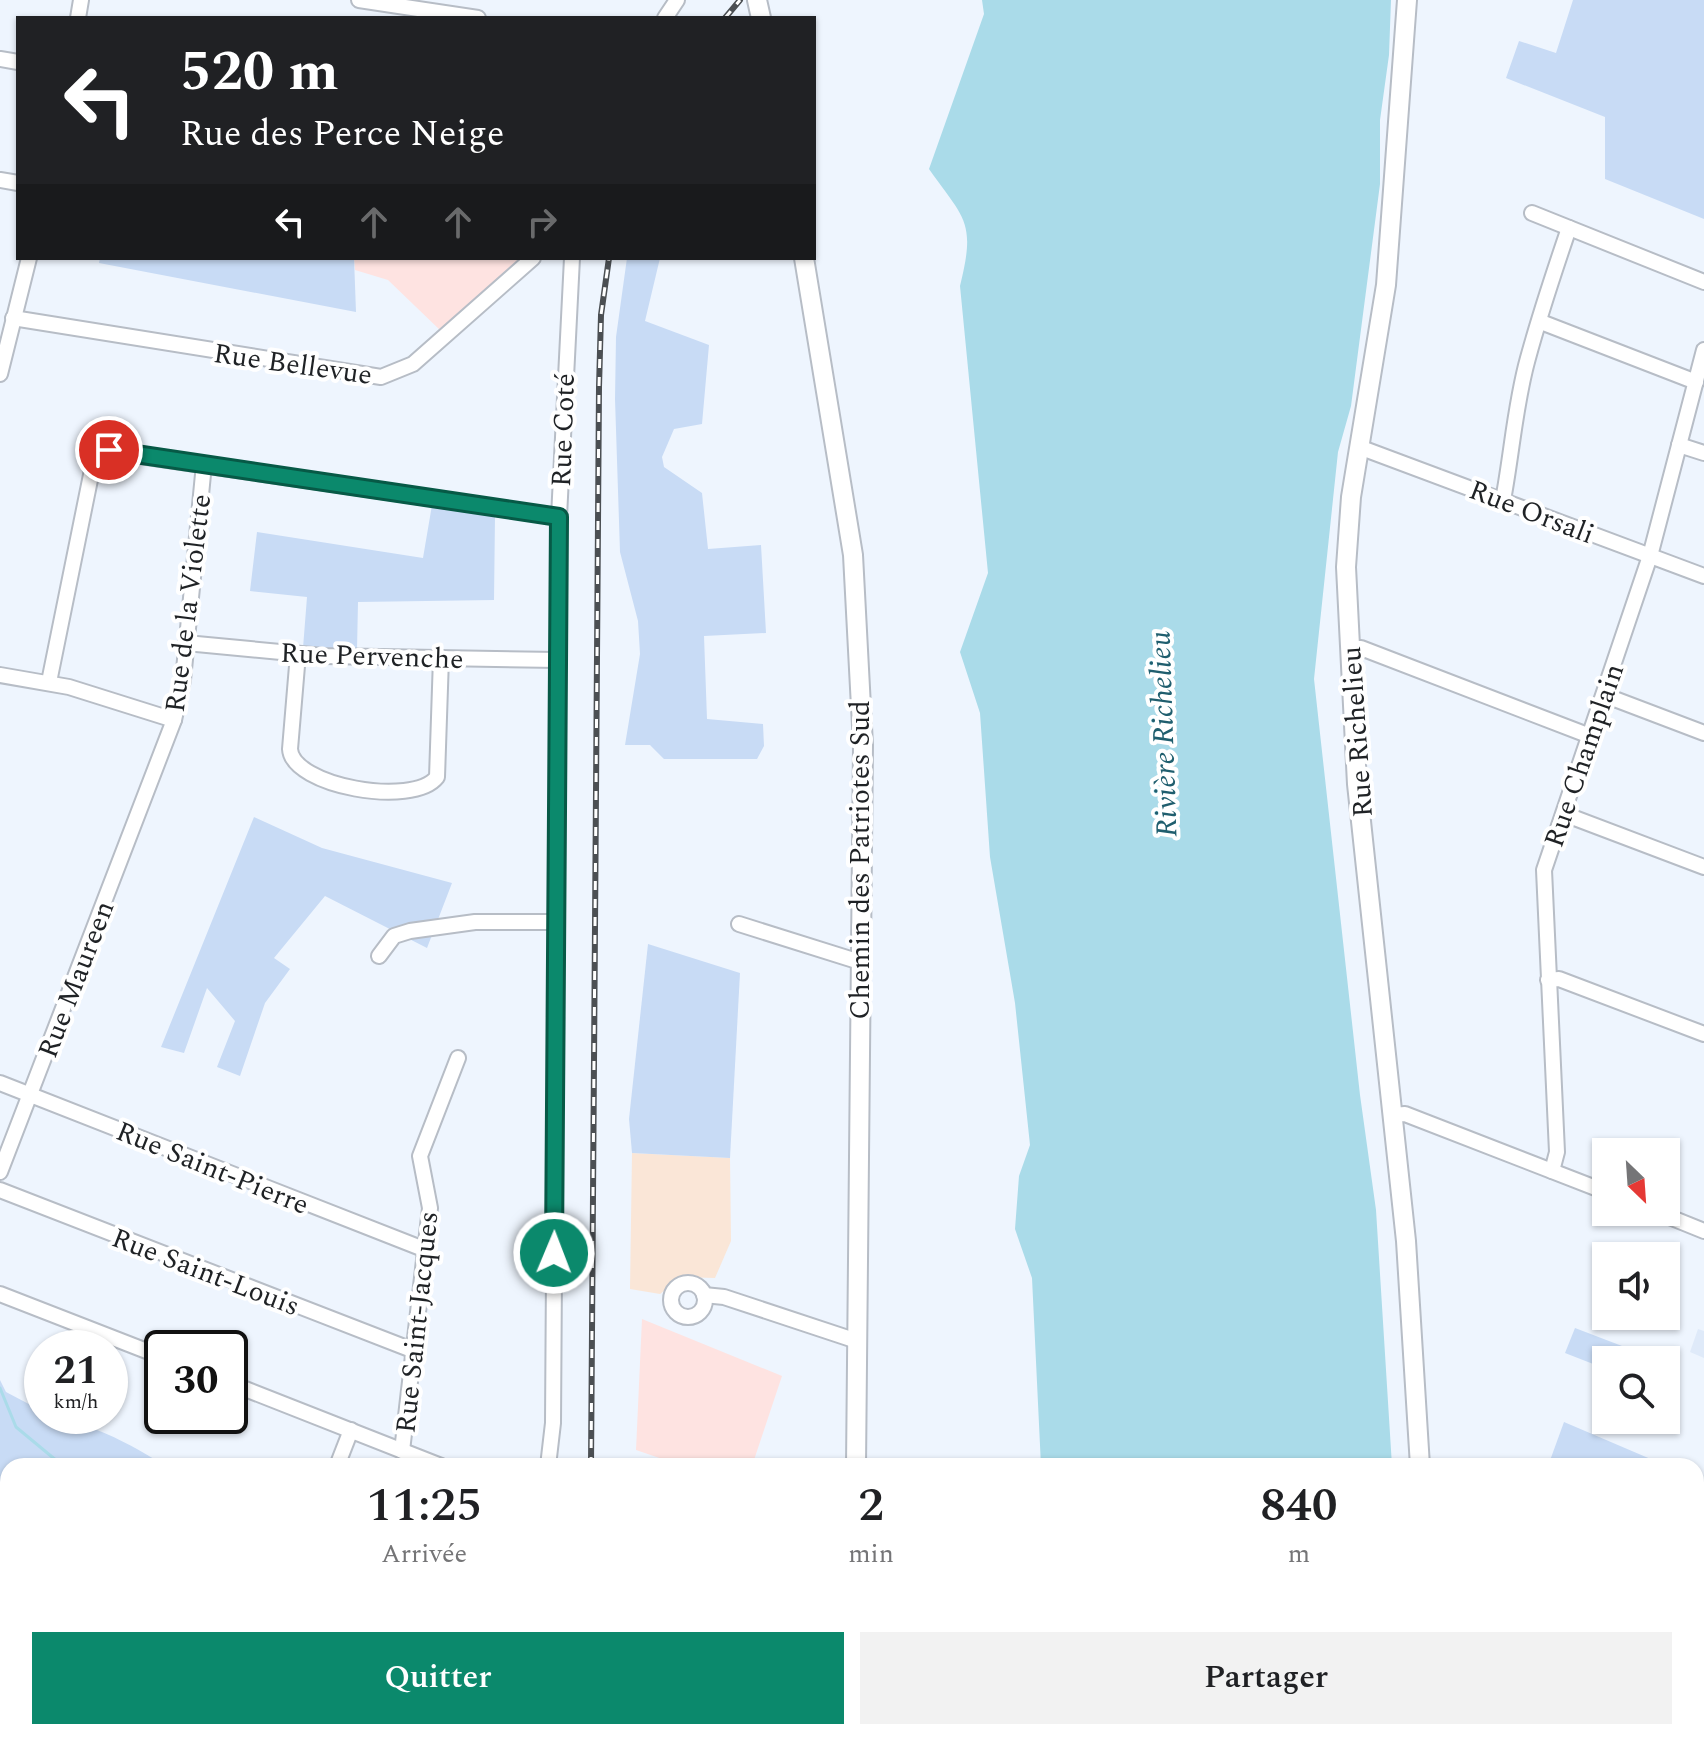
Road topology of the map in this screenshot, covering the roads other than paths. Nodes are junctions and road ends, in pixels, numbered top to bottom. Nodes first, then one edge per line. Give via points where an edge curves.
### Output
1 (359, 0) edge
2 (1407, 0) edge
3 (465, 16) edge
4 (1532, 213) dead end
5 (1569, 228) junction
6 (28, 260) edge
7 (531, 260) edge
8 (572, 260) edge
9 (804, 260) edge
10 (1704, 282) edge
11 (13, 318) junction
12 (1541, 322) junction
13 (1704, 350) edge
14 (0, 374) edge
15 (1696, 382) junction
16 (1679, 445) junction
17 (1359, 447) junction
18 (1704, 453) edge
19 (204, 464) junction
20 (1503, 500) junction
21 (559, 517) junction
22 (1650, 556) junction
23 (1704, 576) edge
24 (186, 643) junction
25 (1350, 648) junction
26 (298, 654) junction
27 (441, 658) junction
28 (558, 660) junction
29 (0, 675) edge
30 (49, 682) junction
31 (1604, 695) junction
32 (174, 720) junction
33 (1704, 733) edge
34 (1590, 736) junction
35 (150, 787) joint
36 (1564, 814) junction
37 (1704, 867) edge
38 (557, 922) junction
39 (739, 924) dead end
40 (379, 956) dead end
41 (860, 962) junction
42 (1548, 980) junction
43 (1704, 1034) edge
44 (458, 1058) dead end
45 (0, 1083) edge
46 (30, 1094) junction
47 (1393, 1115) junction
48 (1552, 1171) junction
49 (0, 1172) edge
50 (1592, 1187) edge
51 (0, 1190) edge
52 (1680, 1221) edge
53 (1704, 1231) edge
54 (426, 1250) junction
55 (0, 1294) edge
56 (704, 1295) dead end
57 (857, 1341) junction
58 (144, 1350) edge
59 (412, 1350) junction
60 (248, 1390) edge
61 (351, 1430) junction
62 (402, 1451) junction
63 (340, 1458) edge
64 (420, 1458) edge
65 (549, 1458) edge
66 (856, 1458) edge
67 (1420, 1458) edge

1 - 3 street
2 - 17 main road, Rue Richelieu via 1386,285
4 - 5 street
5 - 10 street
5 - 12 street
6 - 11 street
7 - 11 street, Rue Bellevue via 413,364 381,377
8 - 21 street, Rue Coté
9 - 41 main road, Chemin des Patriotes Sud via 854,570 864,771
11 - 14 street
12 - 15 street
12 - 20 street via 1528,357
13 - 15 street, Rue Champlain
15 - 16 street, Rue Champlain
16 - 18 street
16 - 22 street, Rue Champlain
17 - 20 street, Rue Orsali
17 - 25 main road, Rue Richelieu via 1347,540
19 - 21 street
19 - 24 street, Rue de la Violette
19 - 30 street via 113,449 96,459
20 - 22 street, Rue Orsali
21 - 28 street, Rue Coté
22 - 23 street, Rue Orsali
22 - 31 street, Rue Champlain
24 - 26 street, Rue Pervenche
24 - 32 street, Rue de la Violette
25 - 34 street
25 - 47 main road, Rue Richelieu via 1358,795
26 - 27 street, Rue Pervenche
26 - 27 street via 293,762 381,794 424,788 437,777
27 - 28 street, Rue Pervenche
28 - 38 street, Rue Coté
29 - 30 street
30 - 32 street
31 - 33 street
31 - 34 street, Rue Champlain
32 - 35 street, Rue de la Violette
34 - 36 street, Rue Champlain
35 - 46 street, Rue Maureen
36 - 37 street
36 - 42 street, Rue Champlain via 1543,875
38 - 40 street via 475,922 410,931 394,936
38 - 65 street, Rue Coté
39 - 41 street
41 - 57 main road, Chemin des Patriotes Sud
42 - 43 street via 1559,979
42 - 48 street, Rue Champlain via 1557,1152
44 - 54 street, Rue Saint-Jacques via 420,1156 430,1200
45 - 46 street, Rue Saint-Pierre
46 - 49 street, Rue Maureen
46 - 54 street, Rue Saint-Pierre
47 - 48 street via 1405,1114
47 - 67 main road, Rue Richelieu
48 - 50 street
51 - 59 street, Rue Saint-Louis
52 - 53 street
54 - 59 street, Rue Saint-Jacques
55 - 58 street
56 - 57 street
57 - 66 main road, Chemin des Patriotes Sud
59 - 62 street, Rue Saint-Jacques
60 - 61 street
61 - 62 street
61 - 63 street
62 - 64 street

